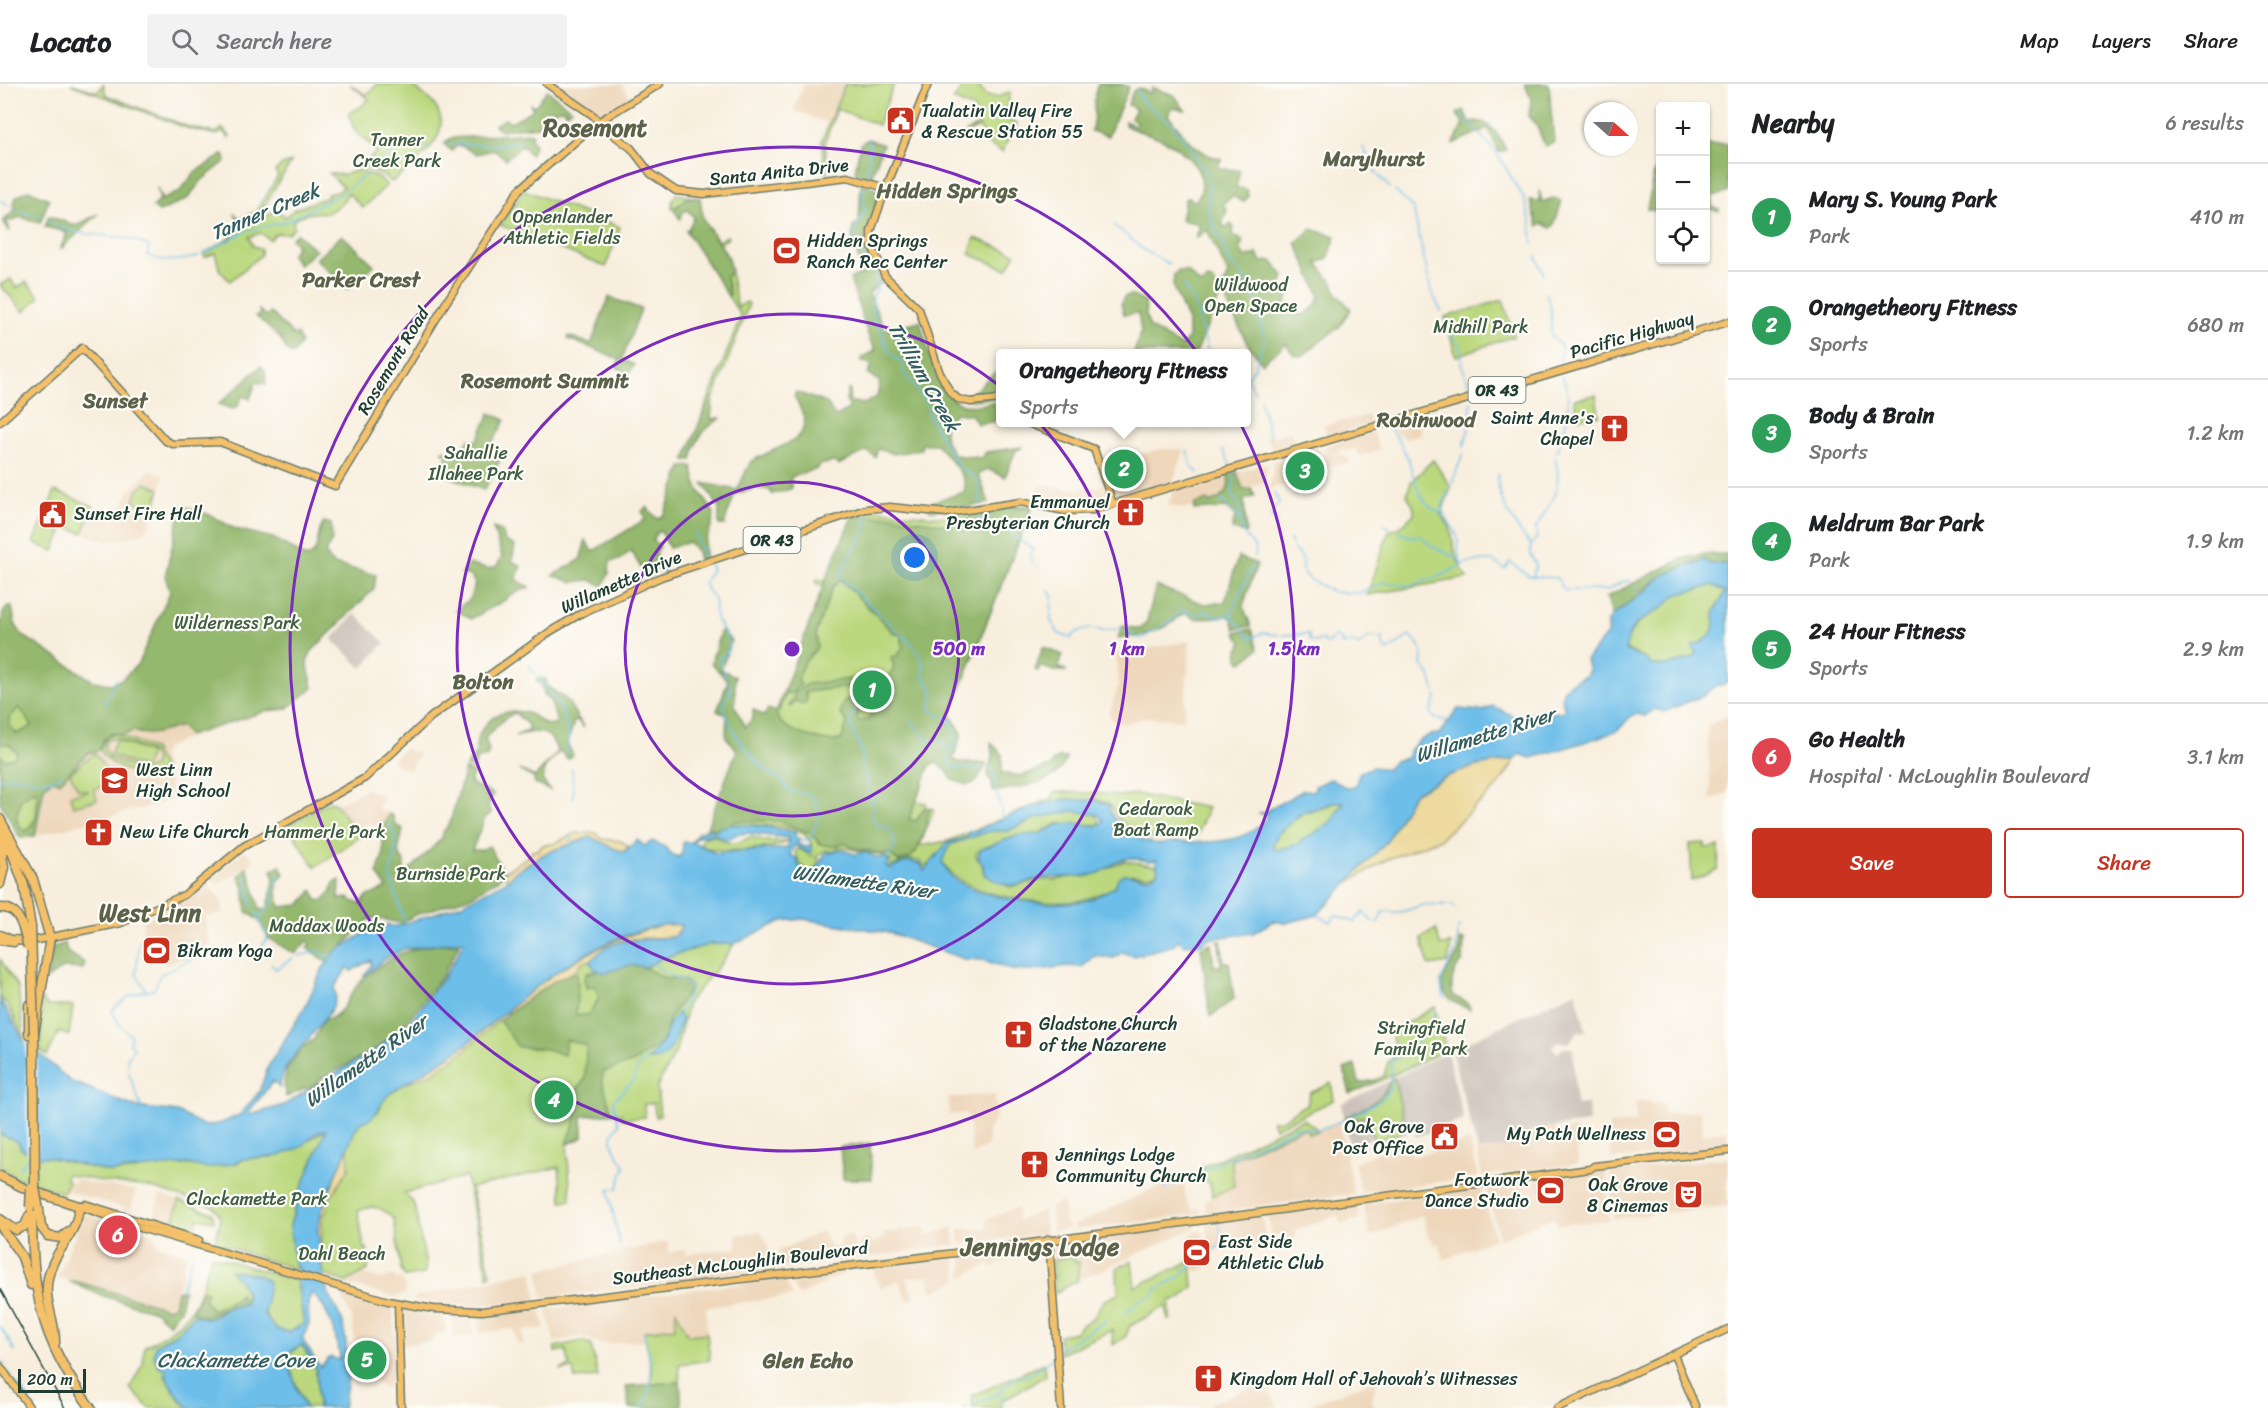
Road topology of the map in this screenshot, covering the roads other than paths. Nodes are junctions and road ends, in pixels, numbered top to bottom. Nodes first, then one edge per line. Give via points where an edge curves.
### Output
1 (541, 84) edge
2 (548, 84) edge
3 (660, 84) edge
4 (928, 84) edge
5 (566, 98) junction
6 (596, 120) junction
7 (886, 188) junction
8 (870, 252) dead end
9 (1728, 322) edge
10 (1545, 376) joint
11 (996, 399) edge
12 (0, 422) edge
13 (1036, 427) edge
14 (1113, 504) junction
15 (0, 819) edge
16 (0, 824) edge
17 (0, 833) edge
18 (0, 844) edge
19 (0, 884) edge
20 (0, 909) edge
21 (27, 927) junction
22 (0, 935) edge
23 (50, 938) junction
24 (0, 941) edge
25 (31, 944) junction
26 (34, 1035) junction
27 (1728, 1151) edge
28 (2, 1179) edge
29 (33, 1188) junction
30 (68, 1203) junction
31 (79, 1206) junction
32 (34, 1208) junction
33 (74, 1217) junction
34 (0, 1219) edge
35 (0, 1225) edge
36 (1049, 1239) junction
37 (40, 1300) junction
38 (398, 1303) junction
39 (45, 1320) junction
40 (1728, 1329) edge
41 (1674, 1355) junction
42 (0, 1366) edge
43 (30, 1408) edge
44 (90, 1408) edge
45 (96, 1408) edge
46 (401, 1408) edge
47 (1061, 1408) edge
48 (1557, 1408) edge
49 (1696, 1408) edge

1 - 5 main road
2 - 5 main road
3 - 6 main road, Rosemont Road
4 - 7 main road
5 - 6 main road, Santa Anita Drive
6 - 7 main road, Santa Anita Drive via 629,146 656,178 686,193 709,194 846,177
6 - 12 main road, Rosemont Road via 518,191 335,486 220,442 173,444 165,440 82,348
7 - 8 main road via 868,229
7 - 11 main road via 871,234 876,260 888,280 919,309 938,368 951,393 969,402
9 - 10 main road, Pacific Highway / OR 43
10 - 14 main road, Willamette Drive / OR 43
13 - 14 main road via 1094,448
14 - 23 main road, Willamette Drive / OR 43 via 1077,512 1020,502 947,513 890,507 866,509 668,573 551,631 431,717 372,773 243,847 181,895 123,922
15 - 23 highway via 33,879
16 - 21 highway via 21,875
17 - 21 highway via 18,879
18 - 19 highway via 4,867
20 - 21 highway via 13,911
21 - 25 highway, bridge
21 - 26 highway, bridge
22 - 25 highway
23 - 25 main road, Willamette Drive / OR 43
23 - 26 highway, bridge
24 - 25 main road, Willamette Drive / OR 43
25 - 29 highway, bridge
26 - 29 highway
27 - 36 main road, Southeast McLoughlin Boulevard
28 - 30 highway
29 - 32 highway, bridge
30 - 31 highway
30 - 33 highway
31 - 33 highway
31 - 37 highway via 74,1230 51,1266
31 - 38 main road, Southeast McLoughlin Boulevard via 85,1204
32 - 33 highway via 43,1232 54,1239 68,1233
32 - 34 highway via 27,1224 20,1229 10,1228
32 - 37 highway
35 - 37 highway via 22,1257
36 - 38 main road, Southeast McLoughlin Boulevard via 542,1304 464,1311
36 - 47 main road
37 - 39 highway
37 - 39 highway
38 - 46 main road
39 - 44 highway via 63,1369
39 - 45 highway via 73,1376
40 - 41 main road
41 - 48 main road
41 - 49 main road
42 - 43 main road

